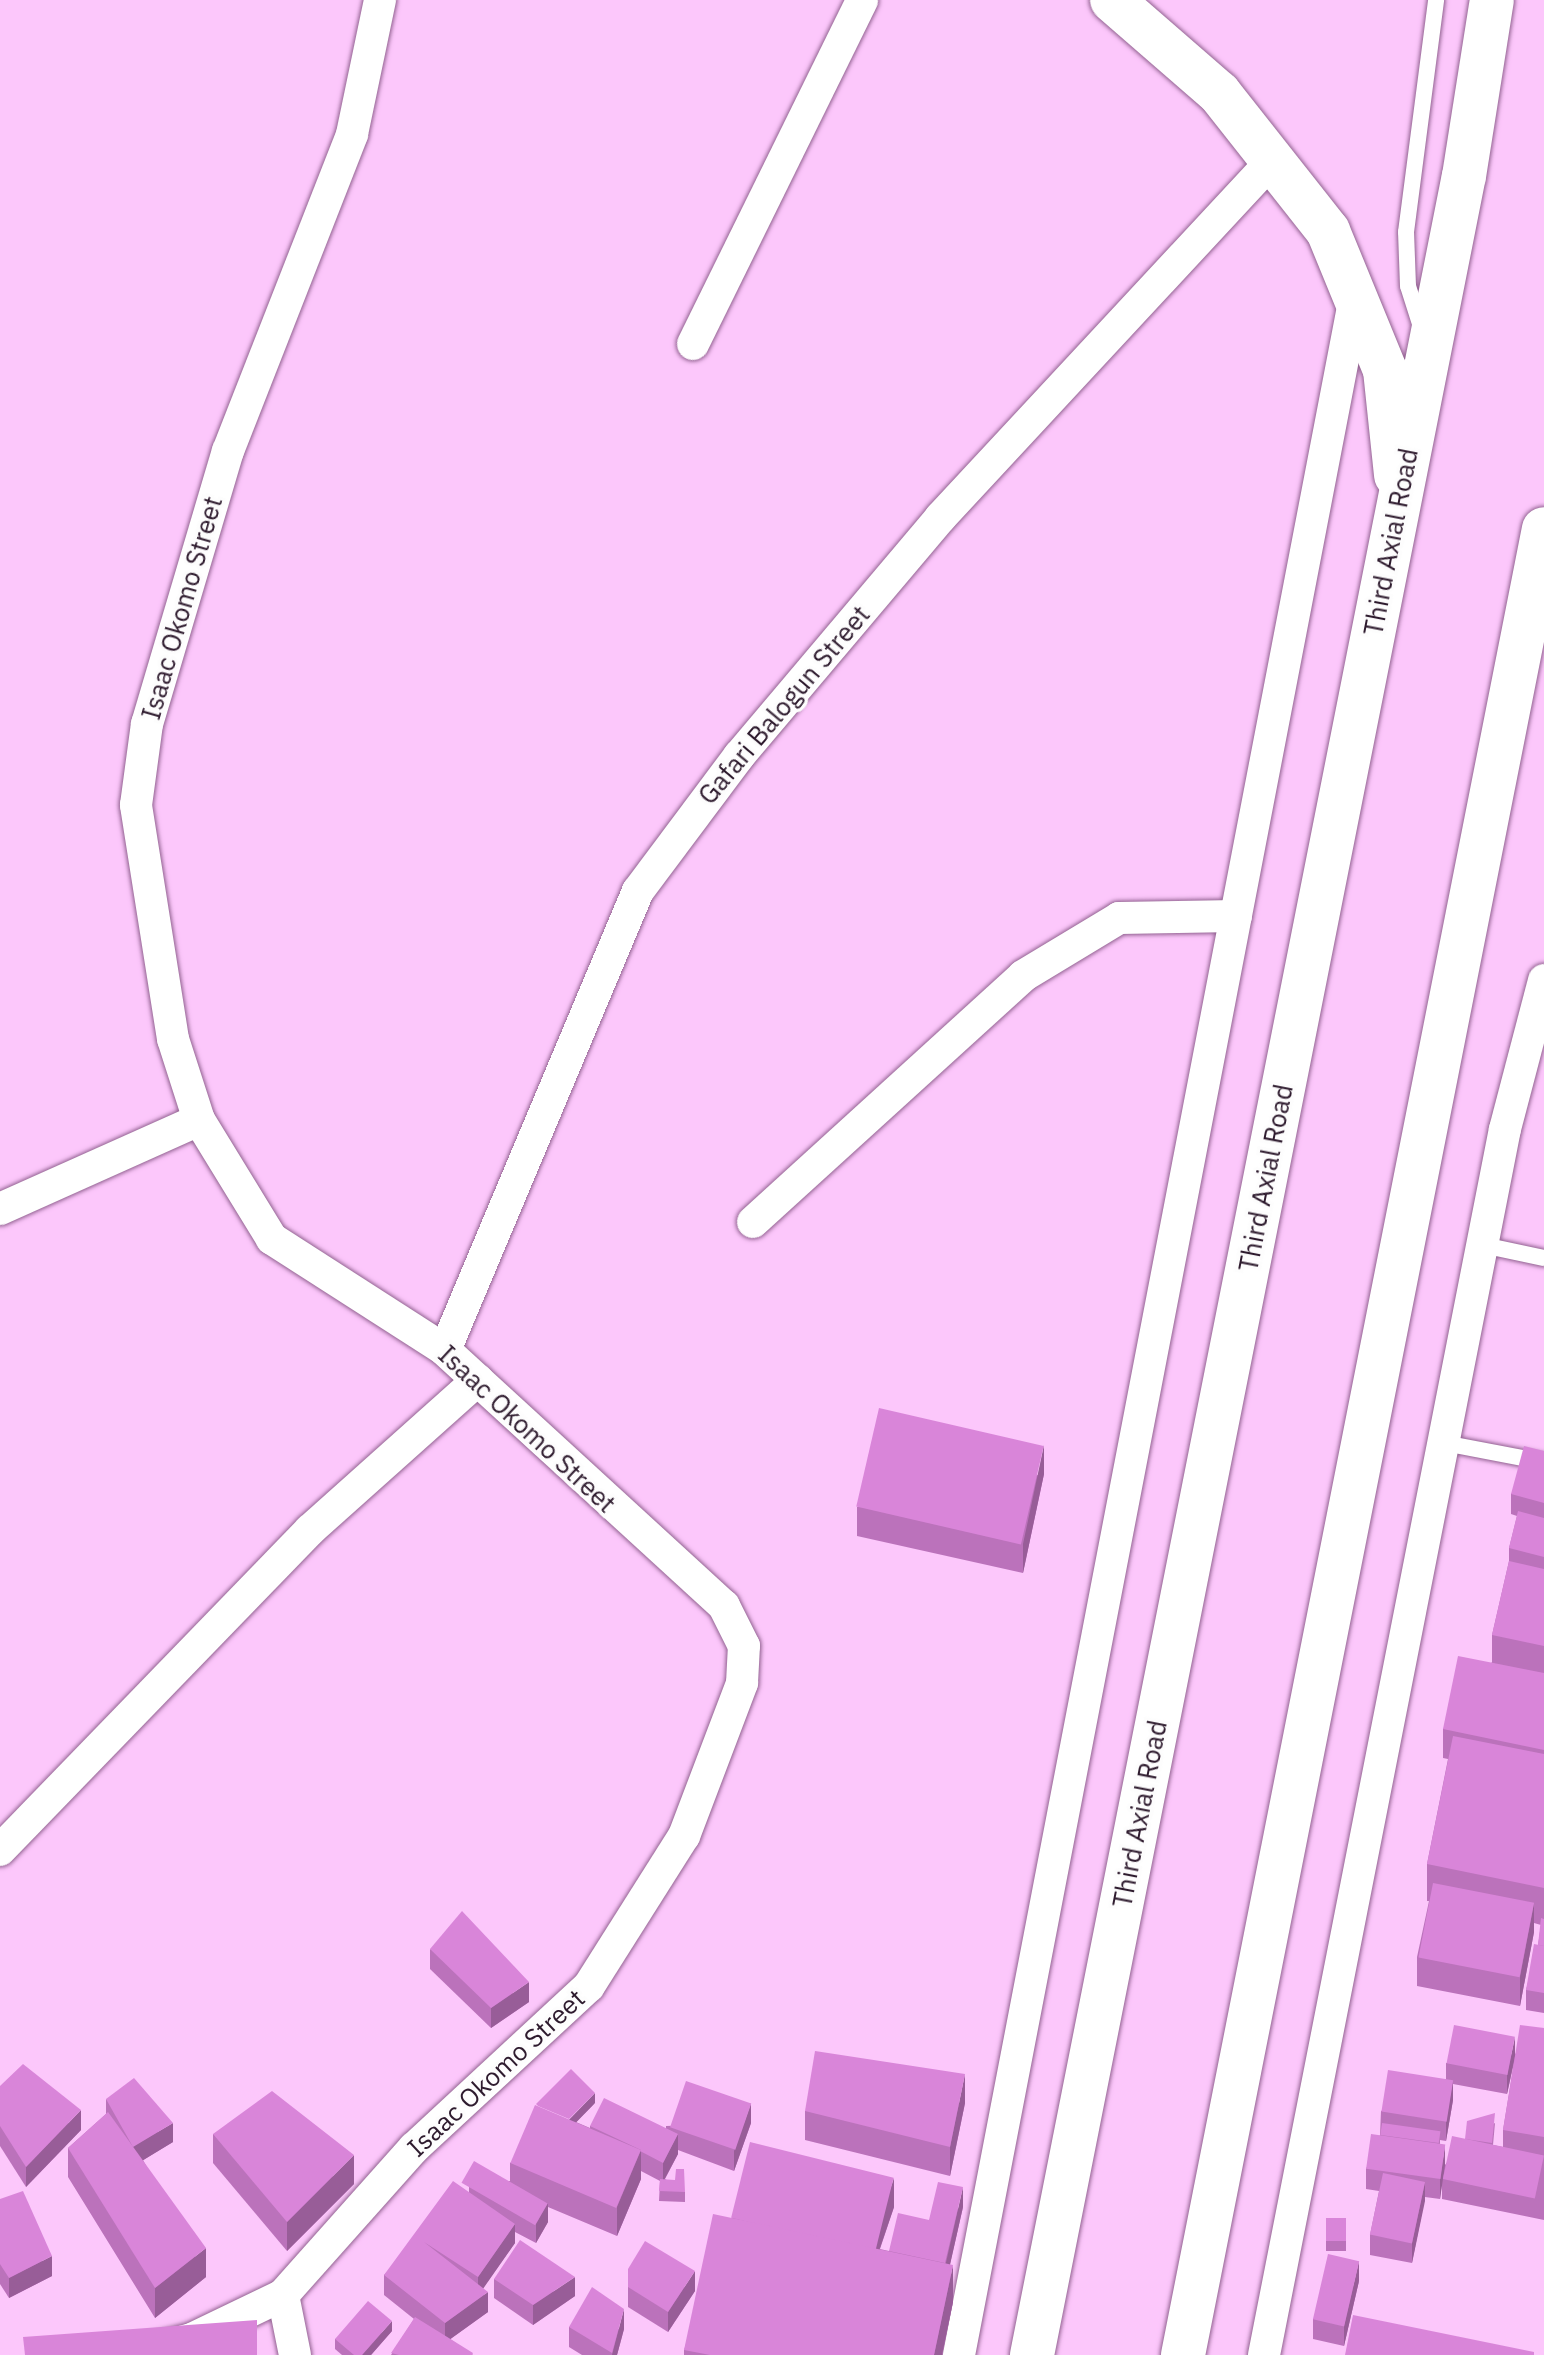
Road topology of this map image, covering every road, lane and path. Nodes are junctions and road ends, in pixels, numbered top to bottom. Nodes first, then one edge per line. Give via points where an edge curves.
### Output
1 (380, 0) edge
2 (862, 0) edge
3 (1112, 0) edge
4 (1436, 0) edge
5 (1492, 0) edge
6 (1274, 158) junction
7 (1355, 296) junction
8 (693, 344) dead end
9 (1429, 350) junction
10 (1396, 514) junction
11 (1544, 529) edge
12 (1236, 916) junction
13 (1544, 980) edge
14 (1533, 1065) edge
15 (199, 1120) junction
16 (0, 1209) edge
17 (753, 1222) dead end
18 (1483, 1245) junction
19 (1544, 1258) edge
20 (445, 1350) junction
21 (478, 1380) junction
22 (1444, 1443) junction
23 (1544, 1462) edge
24 (0, 1850) edge
25 (283, 2295) junction
26 (131, 2355) edge
27 (295, 2355) edge
28 (959, 2355) edge
29 (1032, 2355) edge
30 (1183, 2355) edge
31 (1264, 2355) edge

1 - 15 street, Isaac Okomo Street via 352,134 228,451 147,724 136,805 143,876 173,1039
2 - 8 street
3 - 6 main road via 1219,93
4 - 9 lane via 1406,232 1408,286
5 - 9 main road, Third Axial Road
6 - 7 main road via 1328,231
6 - 20 street, Gafari Balogun Street via 940,518 739,756 638,891
7 - 10 main road via 1385,370 1396,426
7 - 12 street
9 - 10 main road, Third Axial Road
10 - 29 main road, Third Axial Road
11 - 30 main road
12 - 17 street via 1119,918 1023,976
12 - 28 street
13 - 14 street
14 - 18 street
15 - 16 street
15 - 20 street, Isaac Okomo Street via 272,1239
18 - 19 lane
18 - 22 street
20 - 21 street, Isaac Okomo Street
21 - 24 street via 310,1530
21 - 25 street, Isaac Okomo Street via 724,1606 744,1646 742,1683 684,1836 642,1913 589,1986 414,2148
22 - 23 lane
22 - 31 street
25 - 26 street, Isaac Okomo Street via 192,2339
25 - 27 street

